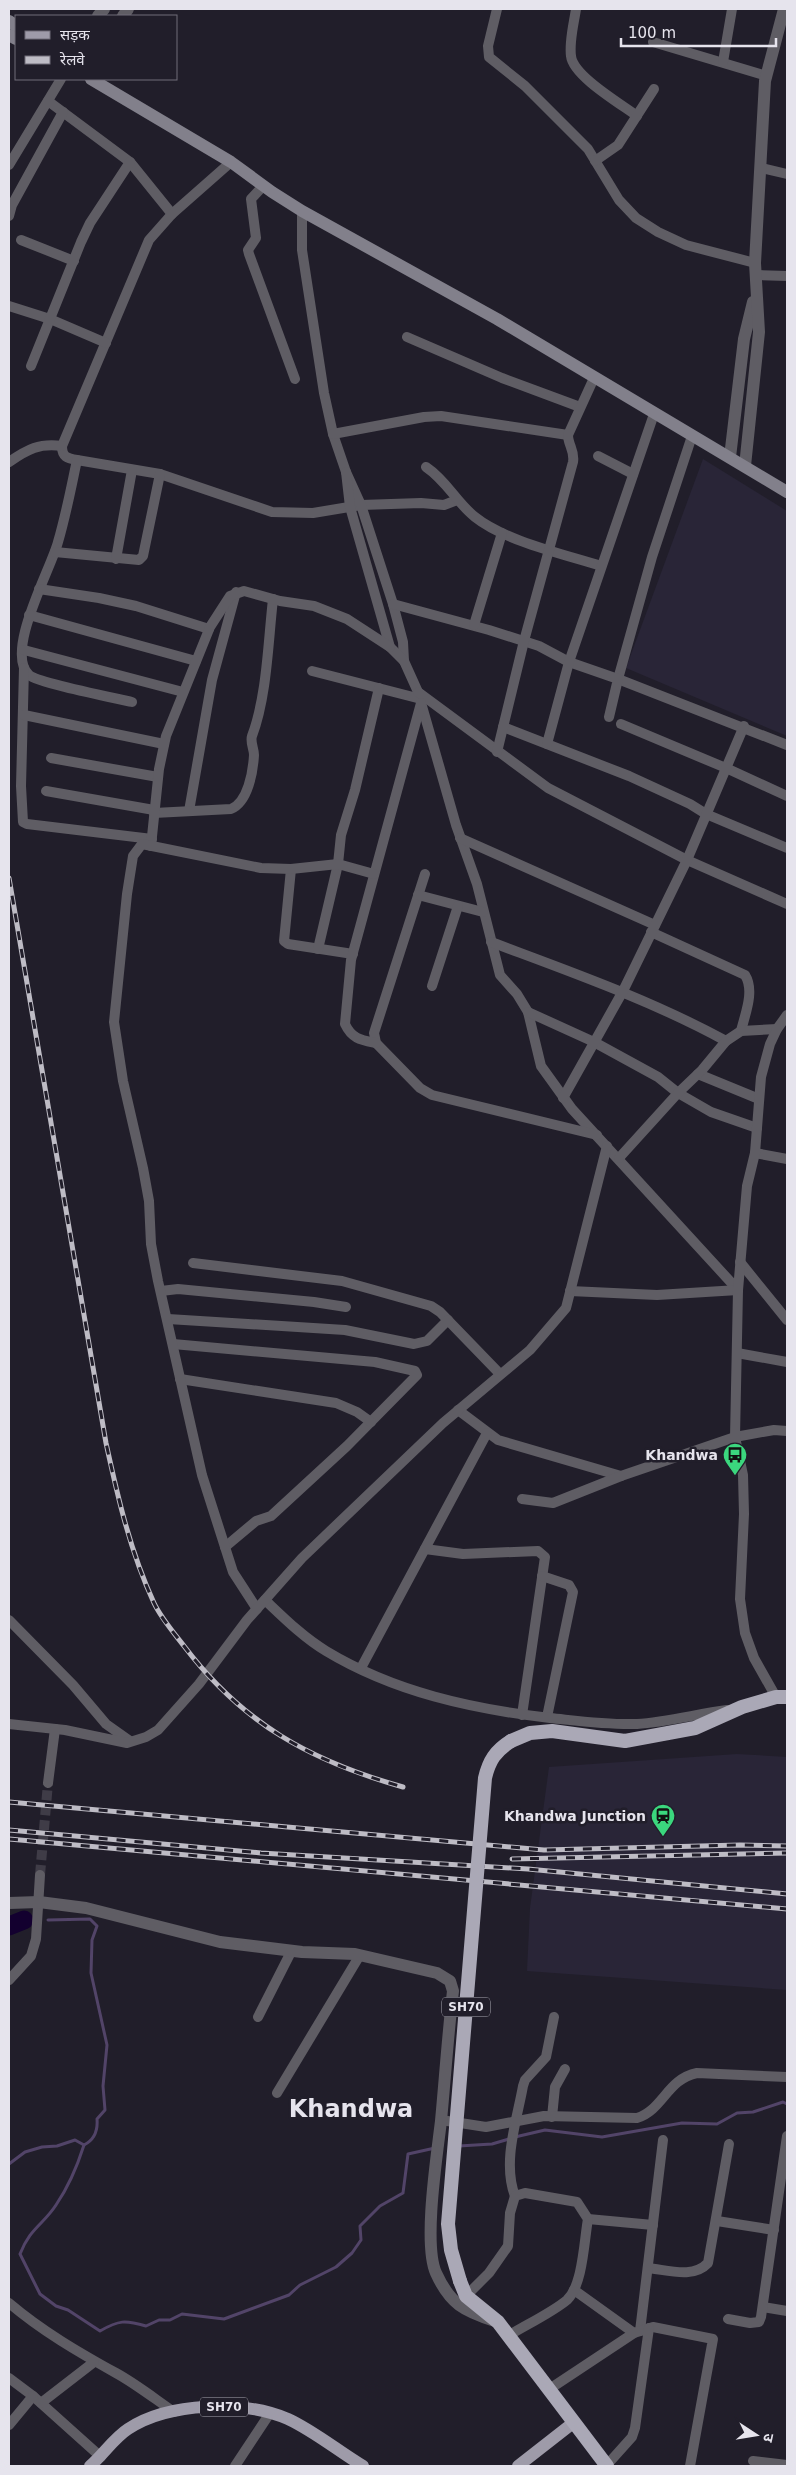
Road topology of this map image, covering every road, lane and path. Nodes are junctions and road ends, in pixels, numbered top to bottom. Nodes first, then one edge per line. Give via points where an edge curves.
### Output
1 (498, 9) edge
2 (576, 9) edge
3 (732, 9) edge
4 (785, 14) edge
5 (653, 42) dead end
6 (723, 62) junction
7 (767, 76) junction
8 (59, 80) edge
9 (93, 80) edge
10 (654, 89) dead end
11 (48, 101) junction
12 (63, 112) junction
13 (637, 116) junction
14 (595, 161) junction
15 (130, 162) junction
16 (231, 162) junction
17 (9, 165) edge
18 (762, 168) junction
19 (787, 174) edge
20 (263, 186) junction
21 (302, 211) junction
22 (172, 214) junction
23 (9, 216) edge
24 (21, 240) dead end
25 (74, 260) junction
26 (755, 269) junction
27 (787, 276) edge
28 (756, 292) junction
29 (9, 306) edge
30 (50, 319) junction
31 (407, 337) dead end
32 (106, 343) junction
33 (31, 366) dead end
34 (594, 378) junction
35 (295, 379) dead end
36 (580, 408) junction
37 (654, 414) junction
38 (334, 434) junction
39 (568, 435) junction
40 (692, 436) junction
41 (62, 446) junction
42 (598, 456) dead end
43 (730, 457) junction
44 (77, 460) junction
45 (9, 462) edge
46 (745, 466) junction
47 (426, 468) dead end
48 (132, 470) junction
49 (346, 472) junction
50 (160, 474) junction
51 (633, 474) junction
52 (787, 492) edge
53 (457, 500) junction
54 (361, 505) junction
55 (350, 507) junction
56 (502, 533) junction
57 (549, 549) junction
58 (55, 552) junction
59 (116, 560) junction
60 (600, 566) junction
61 (39, 589) junction
62 (236, 592) junction
63 (274, 599) junction
64 (393, 604) junction
65 (29, 615) junction
66 (474, 625) junction
67 (209, 629) junction
68 (524, 641) junction
69 (390, 647) junction
70 (24, 650) junction
71 (196, 661) junction
72 (404, 661) junction
73 (569, 662) junction
74 (24, 668) junction
75 (312, 671) dead end
76 (618, 678) junction
77 (379, 688) junction
78 (183, 692) junction
79 (420, 698) junction
80 (132, 702) dead end
81 (24, 715) junction
82 (609, 717) dead end
83 (621, 724) dead end
84 (744, 726) junction
85 (503, 727) junction
86 (164, 744) junction
87 (547, 744) junction
88 (787, 745) edge
89 (497, 752) junction
90 (51, 758) dead end
91 (726, 768) junction
92 (158, 777) junction
93 (46, 791) dead end
94 (787, 796) edge
95 (154, 811) junction
96 (189, 811) junction
97 (706, 814) junction
98 (460, 838) junction
99 (151, 843) junction
100 (787, 848) edge
101 (687, 860) junction
102 (338, 864) junction
103 (291, 869) junction
104 (374, 874) junction
105 (425, 874) dead end
106 (418, 895) junction
107 (787, 904) edge
108 (458, 906) junction
109 (483, 912) junction
110 (653, 928) junction
111 (491, 942) junction
112 (318, 949) junction
113 (352, 954) junction
114 (432, 986) dead end
115 (623, 991) junction
116 (528, 1012) junction
117 (787, 1015) edge
118 (777, 1029) junction
119 (741, 1031) junction
120 (726, 1040) junction
121 (594, 1042) junction
122 (376, 1043) junction
123 (698, 1074) junction
124 (678, 1093) junction
125 (563, 1098) junction
126 (758, 1099) junction
127 (756, 1128) junction
128 (597, 1135) junction
129 (607, 1146) junction
130 (755, 1154) junction
131 (619, 1158) junction
132 (787, 1158) edge
133 (740, 1262) junction
134 (193, 1264) dead end
135 (738, 1290) junction
136 (161, 1291) junction
137 (570, 1292) junction
138 (346, 1307) dead end
139 (168, 1319) junction
140 (448, 1320) junction
141 (787, 1320) edge
142 (172, 1344) junction
143 (736, 1354) junction
144 (787, 1362) edge
145 (500, 1374) junction
146 (180, 1379) junction
147 (458, 1410) junction
148 (371, 1422) junction
149 (787, 1431) edge
150 (487, 1433) junction
151 (734, 1437) junction
152 (621, 1476) junction
153 (522, 1499) dead end
154 (225, 1548) junction
155 (425, 1549) junction
156 (542, 1576) junction
157 (265, 1600) junction
158 (257, 1609) junction
159 (9, 1620) edge
160 (361, 1668) junction
161 (782, 1697) edge
162 (742, 1707) junction
163 (522, 1714) junction
164 (547, 1717) junction
165 (9, 1724) edge
166 (55, 1729) junction
167 (132, 1742) junction
168 (48, 1783) tunnel mouth
169 (40, 1876) tunnel mouth
170 (39, 1902) junction
171 (9, 1903) edge
172 (292, 1950) junction
173 (360, 1955) junction
174 (9, 1980) edge
175 (258, 2017) dead end
176 (554, 2017) dead end
177 (565, 2069) dead end
178 (787, 2077) edge
179 (277, 2093) dead end
180 (552, 2117) junction
181 (441, 2120) junction
182 (517, 2121) junction
183 (787, 2136) edge
184 (663, 2140) dead end
185 (729, 2144) dead end
186 (786, 2154) edge
187 (515, 2196) junction
188 (782, 2210) edge
189 (588, 2219) junction
190 (716, 2221) junction
191 (653, 2225) junction
192 (774, 2230) junction
193 (648, 2268) junction
194 (574, 2290) junction
195 (466, 2296) junction
196 (9, 2303) edge
197 (763, 2307) junction
198 (787, 2311) edge
199 (728, 2319) dead end
200 (498, 2322) junction
201 (641, 2331) junction
202 (508, 2336) junction
203 (94, 2362) junction
204 (9, 2378) edge
205 (548, 2390) junction
206 (33, 2396) junction
207 (41, 2403) junction
208 (174, 2412) junction
209 (270, 2413) junction
210 (573, 2423) junction
211 (9, 2425) edge
212 (101, 2457) junction
213 (753, 2461) dead end
214 (787, 2465) edge
215 (90, 2466) edge
216 (235, 2466) edge
217 (363, 2466) edge
218 (518, 2466) edge
219 (606, 2466) edge
220 (690, 2466) edge

1 - 14 street via 488,46 489,57 525,86 588,149
2 - 13 street via 571,56 574,66
3 - 6 street
4 - 7 street
5 - 6 street
6 - 7 street
7 - 18 street
8 - 11 street
9 - 16 main road
10 - 13 street
11 - 12 street
11 - 17 street
12 - 15 street
12 - 23 street
13 - 14 street via 618,145
14 - 26 street via 619,200 636,218 686,245
15 - 22 street
15 - 25 street via 90,223
16 - 20 main road
16 - 22 street
18 - 19 street
18 - 26 street
20 - 21 main road
20 - 35 street via 250,199 256,238 248,250
21 - 34 main road via 497,319
21 - 38 street via 302,250 308,299
22 - 32 street via 149,240
24 - 25 street
25 - 30 street
26 - 27 street
26 - 28 street
28 - 43 street via 744,339
28 - 46 street via 759,332
29 - 30 street
30 - 32 street
30 - 33 street
31 - 36 street
32 - 41 street
34 - 36 street
34 - 37 main road
36 - 39 street
37 - 40 main road
37 - 51 street
38 - 39 street via 441,416
38 - 49 street
39 - 57 street via 575,454
40 - 43 main road
40 - 76 street via 652,558
41 - 44 street via 66,458
41 - 45 street via 45,444
42 - 51 street
43 - 46 main road
44 - 48 street
44 - 58 street
46 - 52 main road
47 - 53 street via 438,475
48 - 50 street
48 - 59 street
49 - 54 street
49 - 55 street
50 - 55 street via 272,512 313,512
50 - 59 street via 143,556 134,561
51 - 60 street
53 - 54 street via 444,505
53 - 56 street via 476,518
54 - 55 street
54 - 64 street
55 - 69 street
56 - 57 street
56 - 66 street
57 - 60 street
57 - 68 street
58 - 59 street
58 - 61 street
60 - 73 street
61 - 65 street
61 - 67 street via 136,606
62 - 63 street
62 - 67 street via 222,606
62 - 96 street via 212,680
63 - 69 street via 314,606 348,619
63 - 96 street via 259,712 252,736 253,764 243,800 231,809
64 - 66 street
64 - 72 street via 403,642
65 - 70 street
65 - 71 street
66 - 68 street
67 - 71 street
68 - 73 street
68 - 85 street
69 - 72 street
70 - 74 street
70 - 78 street
71 - 78 street
72 - 79 street
73 - 76 street
73 - 87 street
74 - 80 street via 30,676 45,682
74 - 81 street
75 - 77 street
76 - 82 street
76 - 84 street
77 - 79 street
77 - 102 street via 341,835
78 - 86 street
79 - 89 street
79 - 98 street
79 - 104 street
81 - 86 street
81 - 99 street via 21,786 24,822
83 - 91 street
84 - 88 street
84 - 91 street
85 - 87 street
85 - 89 street
86 - 92 street
87 - 97 street via 637,780
89 - 101 street via 548,788
90 - 92 street
91 - 94 street
91 - 97 street
92 - 95 street
93 - 95 street
95 - 96 street
95 - 99 street
97 - 100 street
97 - 101 street
98 - 109 street via 477,884
98 - 110 street
99 - 103 street via 262,868
99 - 136 street via 142,844 133,856 126,894 114,1022 149,1201 151,1244
101 - 107 street
101 - 110 street
102 - 103 street
102 - 104 street
102 - 112 street
103 - 112 street via 284,941
104 - 113 street
105 - 106 street
106 - 108 street
106 - 122 street via 374,1033
108 - 109 street
108 - 114 street
109 - 111 street
110 - 115 street
110 - 119 street via 745,975 749,992
111 - 115 street
111 - 116 street via 500,975
112 - 113 street
113 - 122 street via 345,1024 357,1039
115 - 120 street
115 - 121 street
116 - 121 street
116 - 125 street via 541,1066
117 - 118 street
118 - 119 street
118 - 126 street via 765,1061
119 - 120 street
120 - 123 street
121 - 124 street via 658,1077
121 - 125 street
122 - 128 street via 427,1092
123 - 124 street
123 - 126 street
124 - 127 street via 711,1112
124 - 131 street
125 - 128 street
126 - 127 street
127 - 130 street
128 - 129 street
129 - 131 street
129 - 137 street
130 - 132 street
130 - 133 street via 747,1186
131 - 135 street
133 - 135 street
133 - 141 street
134 - 140 street via 342,1281 431,1306
135 - 137 street via 657,1295
135 - 143 street
136 - 138 street via 178,1289
136 - 139 street
137 - 145 street via 566,1308 553,1325 530,1350
139 - 140 street via 345,1330 414,1344 427,1341
139 - 142 street
140 - 145 street
142 - 146 street
142 - 148 street via 375,1362 415,1371 416,1379
143 - 144 street
143 - 151 street
145 - 147 street
146 - 148 street via 336,1403
146 - 154 street via 202,1475
147 - 150 street
147 - 157 street via 302,1558
148 - 154 street via 271,1516 256,1521
149 - 151 street
150 - 152 street via 517,1447
150 - 155 street
151 - 152 street
151 - 161 street via 742,1475 744,1514 740,1600 745,1633 754,1658
152 - 153 street via 553,1503
154 - 158 street via 233,1572
155 - 156 street via 463,1554 538,1551 545,1557
155 - 160 street
156 - 163 street
156 - 164 street via 569,1585 573,1592
157 - 158 street
157 - 160 street via 326,1651
158 - 167 street via 199,1684 158,1730
159 - 167 street via 74,1685 106,1724
160 - 163 street via 440,1699
161 - 162 highway, SH70
162 - 164 street via 639,1724 604,1724
162 - 195 highway, SH70, bridge via 695,1728 625,1741 552,1731 530,1733 499,1748 492,1758 485,1778 448,2224 450,2250
163 - 164 street
165 - 166 street
166 - 167 street
166 - 168 street
169 - 170 street
170 - 171 street
170 - 172 street via 86,1908 220,1942
170 - 174 street via 31,1956
172 - 173 street
172 - 175 street
173 - 179 street
173 - 181 street via 437,1973 450,1981 453,1991
176 - 182 street via 546,2057 525,2080
177 - 180 street via 555,2087
178 - 180 street via 697,2073 675,2082 650,2112 637,2118
180 - 182 street
181 - 182 street via 486,2127
181 - 200 street via 433,2195 435,2272 458,2306
182 - 187 street via 512,2142 510,2181
183 - 186 street
184 - 191 street
185 - 190 street
186 - 188 street
187 - 189 street via 525,2193 577,2202
187 - 195 street via 510,2213 508,2246 489,2273
188 - 192 street
189 - 191 street
189 - 194 street via 579,2278
190 - 192 street
190 - 193 street via 708,2263 701,2271 688,2273
191 - 193 street
192 - 197 street
193 - 201 street
194 - 201 street
194 - 202 street via 567,2300
195 - 200 highway, SH70
196 - 203 street
197 - 198 street
197 - 199 street via 759,2322 754,2324
200 - 202 highway, SH70
201 - 205 street
201 - 219 street via 635,2428 632,2437
201 - 220 street via 653,2327 713,2339
202 - 205 highway, SH70
203 - 207 street
203 - 208 street
204 - 206 street
205 - 210 highway, SH70
206 - 207 street
206 - 211 street
207 - 212 street
208 - 209 main road, SH70 via 218,2407
208 - 212 main road, SH70 via 148,2418 127,2430
209 - 216 street
209 - 217 main road, SH70 via 289,2420
210 - 218 main road
210 - 219 highway
212 - 215 main road, SH70
213 - 214 street

